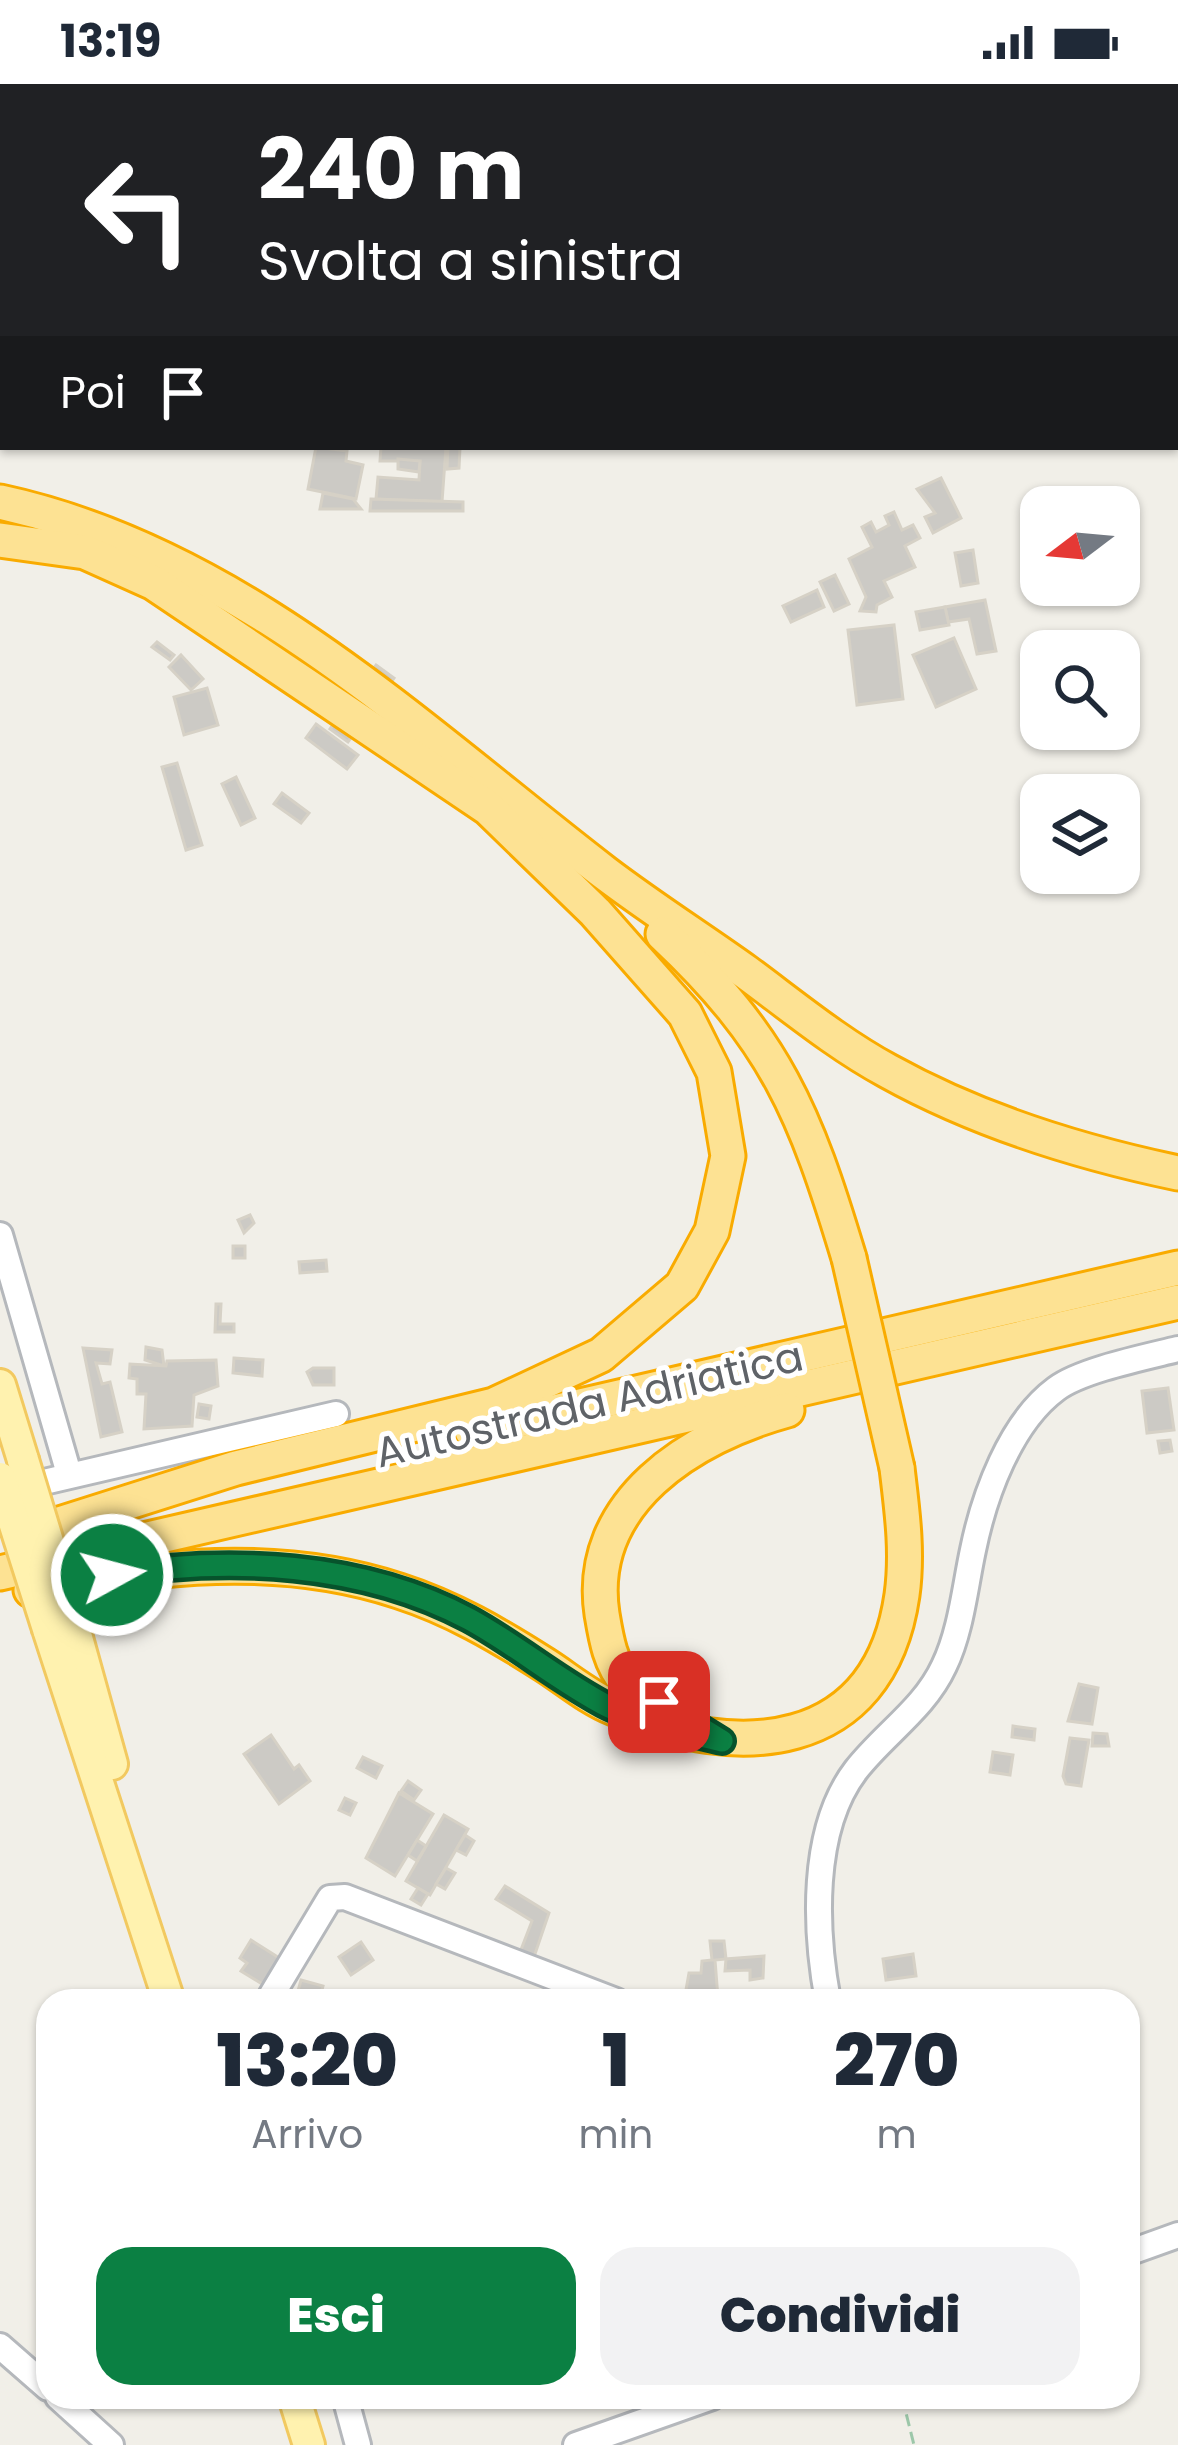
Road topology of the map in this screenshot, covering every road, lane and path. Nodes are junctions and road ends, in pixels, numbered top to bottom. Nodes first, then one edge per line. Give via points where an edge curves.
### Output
1 (2, 503) edge
2 (0, 540) edge
3 (67, 548) junction
4 (0, 558) edge
5 (483, 772) junction
6 (488, 808) junction
7 (598, 880) junction
8 (1178, 1173) edge
9 (0, 1235) edge
10 (1178, 1268) edge
11 (1162, 1306) edge
12 (1178, 1349) edge
13 (0, 1384) edge
14 (336, 1414) dead end
15 (11, 1469) edge
16 (69, 1474) junction
17 (0, 1493) edge
18 (50, 1527) junction
19 (0, 1540) edge
20 (0, 1573) edge
21 (0, 1596) edge
22 (61, 1628) junction
23 (722, 1741) junction
24 (166, 1989) edge
25 (175, 1989) edge
26 (275, 1989) edge
27 (585, 1989) edge
28 (826, 1989) edge
29 (1178, 2235) edge
30 (1140, 2249) edge
31 (0, 2346) edge
32 (36, 2378) edge
33 (72, 2409) edge
34 (298, 2409) edge
35 (348, 2409) edge
36 (678, 2409) edge
37 (905, 2409) edge
38 (112, 2445) edge
39 (308, 2445) edge
40 (358, 2445) edge
41 (576, 2445) edge
42 (914, 2445) edge

1 - 5 highway via 72,519 241,597
2 - 3 highway
3 - 4 highway
3 - 6 highway via 154,583
5 - 7 highway
5 - 8 highway via 606,874 887,1071 1087,1154
6 - 7 highway
6 - 18 highway via 656,977 714,1072 728,1156 724,1195 701,1257 644,1321 551,1382 494,1405 236,1468
7 - 23 highway, bridge via 710,979 784,1079 814,1141 849,1258 897,1468 902,1593 894,1629 859,1695 799,1732
9 - 16 street
10 - 18 highway, Autostrada Adriatica
11 - 20 highway, Autostrada Adriatica
11 - 23 highway via 759,1418 683,1454 644,1484 599,1567 608,1651 628,1683
12 - 28 street via 1059,1386 1006,1455 977,1526 947,1660 928,1697 842,1793 817,1887
13 - 15 main road
14 - 16 street
15 - 22 main road, bridge
16 - 17 street
18 - 19 highway, Autostrada Adriatica
21 - 23 highway via 210,1564 325,1574 397,1590 466,1618 609,1707
22 - 24 main road
22 - 25 main road
26 - 27 street via 330,1898 345,1897
29 - 30 street
31 - 32 street
33 - 38 street
34 - 39 main road
35 - 40 street
36 - 41 street
37 - 42 path

